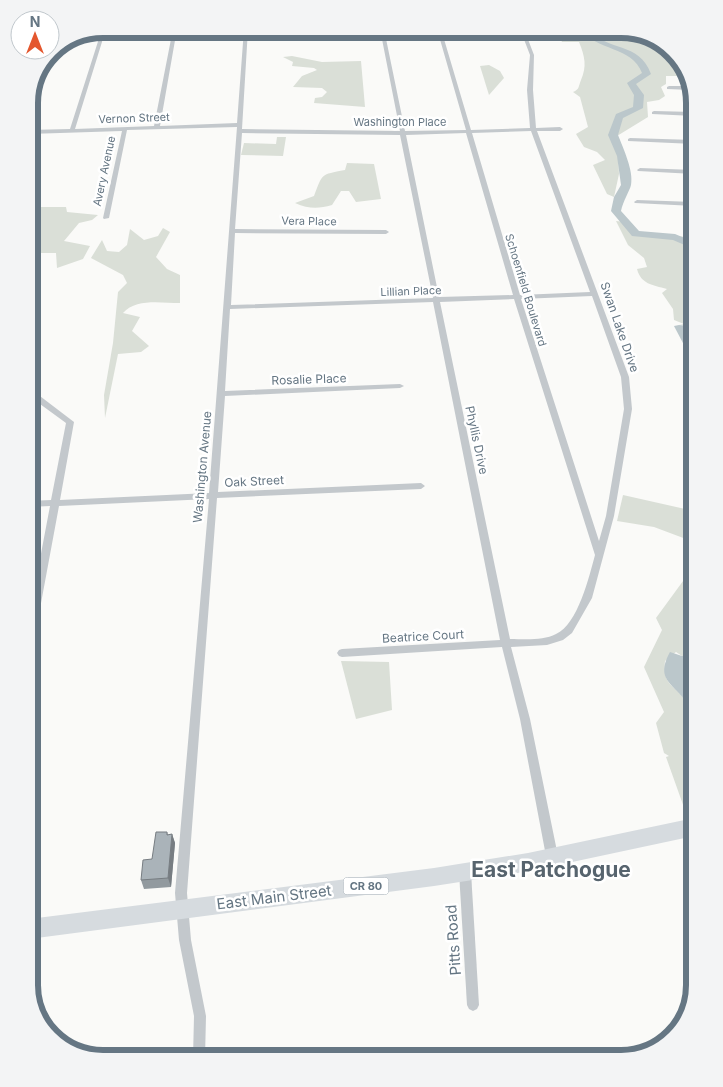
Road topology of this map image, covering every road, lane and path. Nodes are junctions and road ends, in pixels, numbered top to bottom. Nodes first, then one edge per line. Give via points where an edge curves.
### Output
1 (101, 38) edge
2 (173, 38) edge
3 (245, 38) edge
4 (384, 38) edge
5 (442, 38) edge
6 (525, 38) edge
7 (669, 88) dead end
8 (684, 88) edge
9 (654, 113) dead end
10 (686, 114) edge
11 (157, 127) junction
12 (125, 128) junction
13 (240, 128) junction
14 (532, 129) junction
15 (560, 129) dead end
16 (72, 131) junction
17 (469, 131) junction
18 (38, 132) edge
19 (404, 133) junction
20 (630, 140) dead end
21 (686, 142) edge
22 (640, 170) dead end
23 (686, 172) edge
24 (637, 202) dead end
25 (686, 204) edge
26 (106, 218) dead end
27 (232, 230) junction
28 (386, 232) dead end
29 (595, 294) junction
30 (517, 297) junction
31 (437, 300) junction
32 (226, 307) junction
33 (400, 386) dead end
34 (220, 394) junction
35 (38, 399) edge
36 (421, 486) dead end
37 (212, 495) junction
38 (55, 503) junction
39 (38, 504) edge
40 (599, 556) junction
41 (38, 593) edge
42 (506, 645) junction
43 (342, 653) dead end
44 (686, 829) edge
45 (552, 856) junction
46 (465, 872) junction
47 (182, 908) junction
48 (38, 928) edge
49 (473, 1005) dead end
50 (199, 1049) edge

1 - 16 street
2 - 11 street
3 - 13 street, Washington Avenue
4 - 19 street, Phyllis Drive
5 - 17 street, Schoenfield Boulevard
6 - 14 street, Swan Lake Drive via 532,55
7 - 8 street
9 - 10 street
11 - 12 street, Vernon Street
11 - 13 street, Vernon Street
12 - 16 street, Vernon Street
12 - 26 street, Avery Avenue
13 - 19 street, Washington Place
13 - 27 street, Washington Avenue
14 - 15 street, Washington Place
14 - 17 street, Washington Place
14 - 29 street, Swan Lake Drive
16 - 18 street, Vernon Street
17 - 19 street, Washington Place
17 - 30 street, Schoenfield Boulevard
19 - 31 street, Phyllis Drive
20 - 21 street
22 - 23 street
24 - 25 street
27 - 28 street, Vera Place
27 - 32 street, Washington Avenue
29 - 30 street, Lillian Place
29 - 40 street, Swan Lake Drive via 625,377 628,400 610,516
30 - 31 street, Lillian Place
30 - 40 street, Schoenfield Boulevard
31 - 32 street, Lillian Place
31 - 42 street, Phyllis Drive
32 - 34 street, Washington Avenue
33 - 34 street, Rosalie Place
34 - 37 street, Washington Avenue
35 - 38 street via 70,422
36 - 37 street, Oak Street
37 - 38 street, Oak Street
37 - 47 street, Washington Avenue
38 - 39 street, Oak Street
38 - 41 street
40 - 42 street, Swan Lake Drive via 586,598 569,630 547,641
42 - 43 street, Beatrice Court
42 - 45 street, Phyllis Drive via 525,719
44 - 45 main road, East Main Street / CR 80
45 - 46 main road, East Main Street / CR 80
46 - 47 main road, East Main Street / CR 80
46 - 49 street, Pitts Road
47 - 48 main road, East Main Street / CR 80
47 - 50 street via 200,1016

